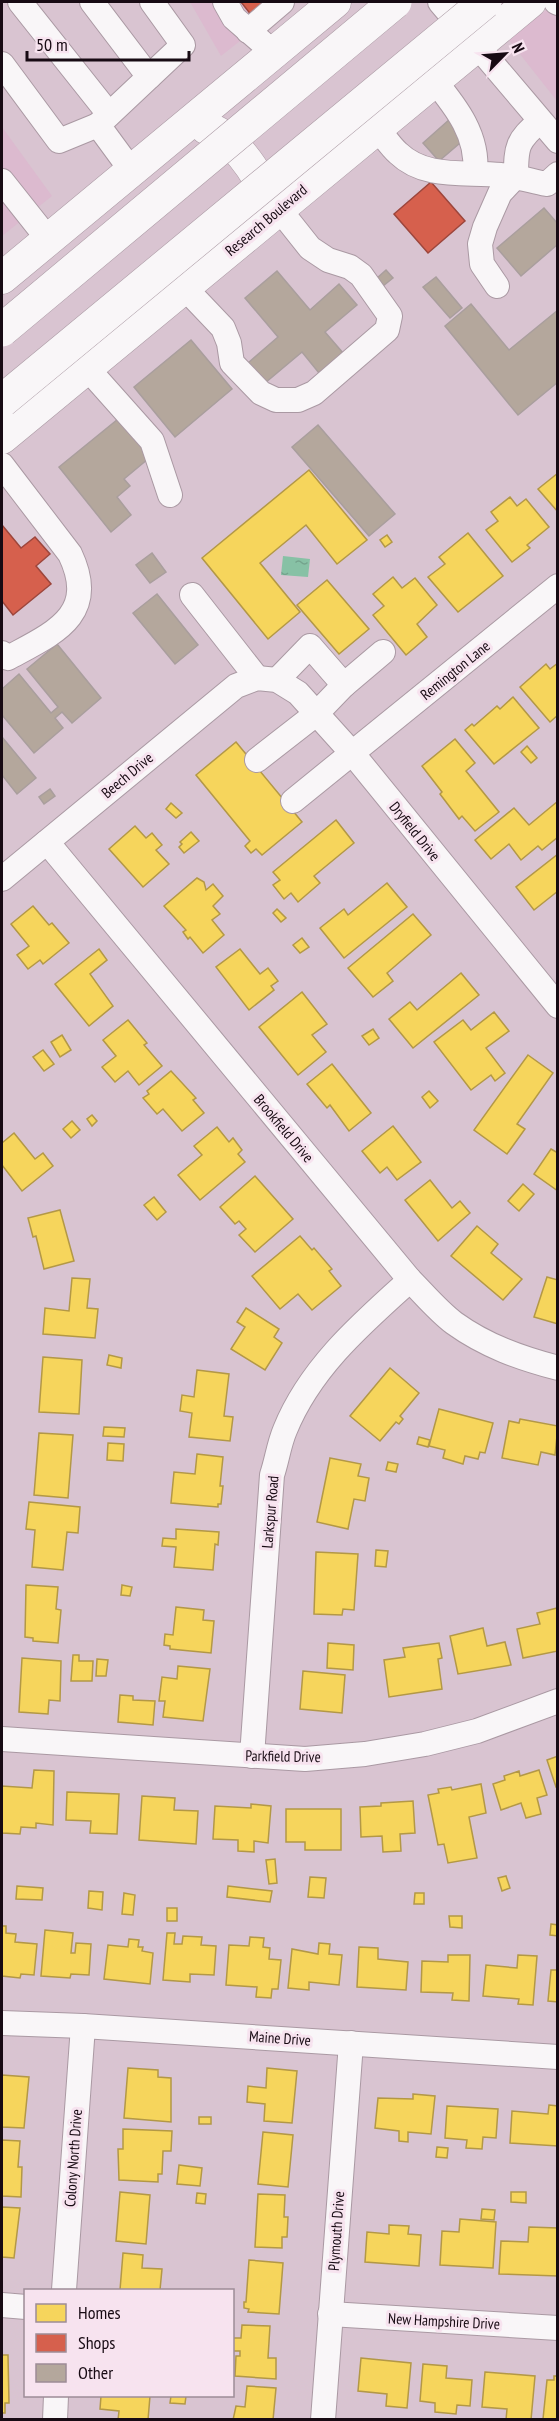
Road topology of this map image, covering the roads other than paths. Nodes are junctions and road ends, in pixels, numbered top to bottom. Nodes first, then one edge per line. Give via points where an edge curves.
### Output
1 (20, 2) edge
2 (92, 2) edge
3 (152, 2) edge
4 (225, 2) edge
5 (282, 2) edge
6 (335, 2) edge
7 (395, 2) edge
8 (440, 2) edge
9 (484, 2) edge
10 (530, 2) edge
11 (248, 31) junction
12 (477, 45) junction
13 (273, 52) junction
14 (2, 64) edge
15 (149, 76) junction
16 (434, 80) junction
17 (104, 119) junction
18 (540, 121) junction
19 (188, 125) junction
20 (377, 128) junction
21 (558, 141) edge
22 (131, 170) junction
23 (475, 173) junction
24 (558, 174) edge
25 (516, 176) junction
26 (2, 181) edge
27 (271, 215) junction
28 (48, 239) junction
29 (2, 278) edge
30 (497, 286) dead end
31 (184, 287) junction
32 (2, 330) edge
33 (87, 368) junction
34 (2, 401) edge
35 (2, 438) edge
36 (2, 465) edge
37 (170, 495) dead end
38 (558, 586) edge
39 (192, 595) dead end
40 (383, 652) dead end
41 (4, 658) edge
42 (267, 679) junction
43 (344, 685) junction
44 (316, 714) junction
45 (353, 754) junction
46 (257, 760) dead end
47 (293, 801) dead end
48 (47, 842) junction
49 (2, 879) edge
50 (558, 1006) edge
51 (410, 1280) junction
52 (558, 1368) edge
53 (558, 1701) edge
54 (2, 1739) edge
55 (252, 1756) junction
56 (2, 2023) edge
57 (83, 2026) junction
58 (351, 2043) junction
59 (558, 2057) edge
60 (64, 2289) edge
61 (2, 2305) edge
62 (24, 2307) edge
63 (330, 2314) junction
64 (558, 2328) edge
65 (56, 2397) edge
66 (55, 2420) edge
67 (323, 2420) edge

1 - 17 street
2 - 15 street
3 - 15 street via 183,45
4 - 11 street
5 - 11 street
6 - 13 main road
7 - 32 highway, bridge
8 - 12 street
9 - 34 highway, bridge
10 - 12 main road, Research Boulevard
11 - 13 street
12 - 16 main road, Research Boulevard
12 - 18 street
13 - 19 main road
14 - 17 street via 59,141
15 - 17 street
16 - 20 main road, Research Boulevard
16 - 23 street via 464,121 477,160
17 - 22 street
18 - 21 street
18 - 25 street via 517,148
19 - 22 main road
19 - 27 main road via 213,130 235,147 254,171
20 - 23 street via 398,154 431,171
20 - 27 main road, Research Boulevard
22 - 28 main road
23 - 25 street
24 - 25 street via 547,184
25 - 30 street via 500,193 480,244 482,264
26 - 28 street
27 - 31 main road, Research Boulevard
27 - 31 street via 310,248 361,275 390,316 387,330 314,393 298,400 276,400 261,393 232,363 223,328
28 - 29 main road
31 - 33 main road, Research Boulevard
33 - 35 main road, Research Boulevard
33 - 37 street via 152,441
36 - 41 street via 70,554 78,570 79,591 76,608 56,631
38 - 45 street, Remington Lane
39 - 42 street, Dryfield Drive
40 - 43 street
42 - 43 street via 310,646
42 - 44 street, Dryfield Drive via 298,693
42 - 48 street, Beech Drive via 236,686
43 - 44 street
44 - 45 street, Dryfield Drive
44 - 46 street
45 - 47 street, Remington Lane
45 - 50 street, Dryfield Drive
48 - 49 street, Beech Drive
48 - 51 street, Brookfield Drive
51 - 52 street, Brookfield Drive via 453,1322 492,1346
51 - 55 street, Larkspur Road via 329,1358 302,1396 285,1431 273,1474
53 - 55 street, Parkfield Drive via 477,1731 425,1744 305,1759
54 - 55 street, Parkfield Drive
56 - 57 street, Maine Drive
57 - 58 street, Maine Drive
57 - 60 street, Colony North Drive
58 - 59 street, Maine Drive
58 - 63 street, Plymouth Drive
61 - 62 street
63 - 64 street, New Hampshire Drive
63 - 67 street, Plymouth Drive
65 - 66 street

